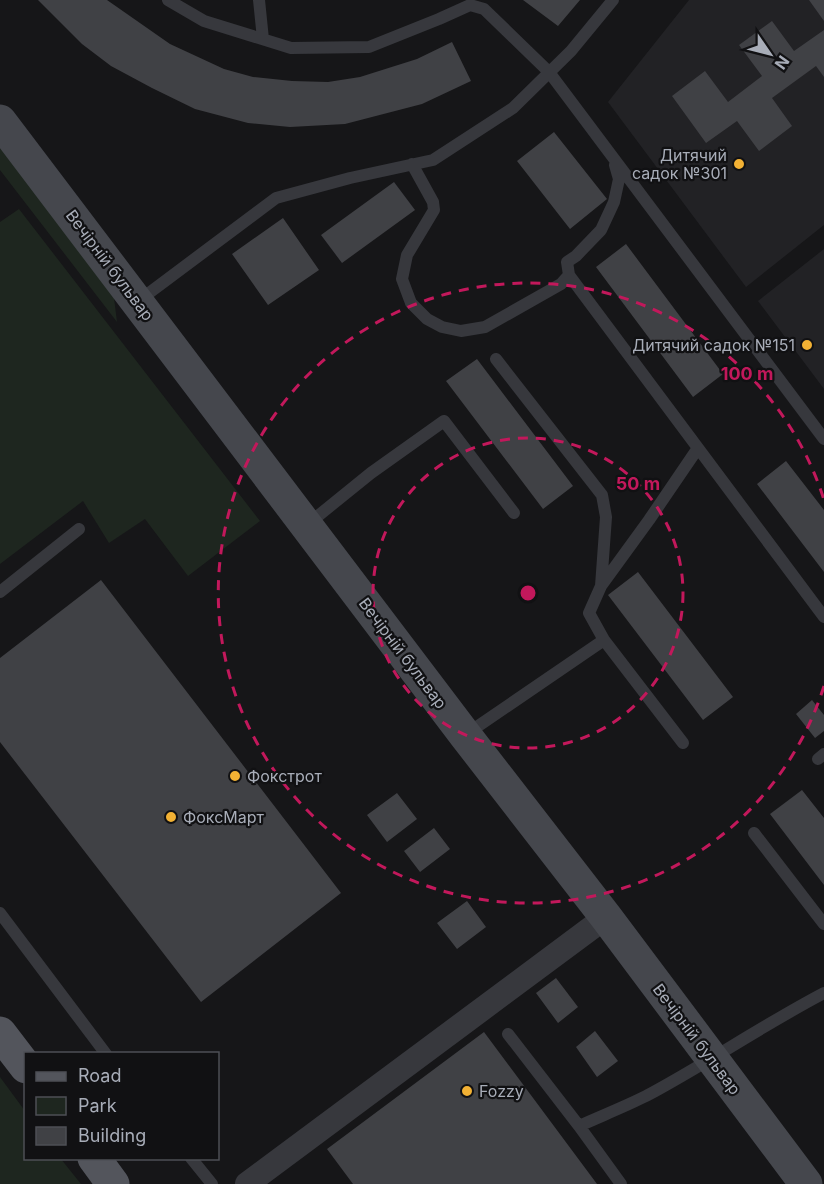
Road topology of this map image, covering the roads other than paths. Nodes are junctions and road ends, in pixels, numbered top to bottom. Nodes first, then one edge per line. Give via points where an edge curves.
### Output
1 (168, 0) edge
2 (260, 0) edge
3 (613, 0) edge
4 (480, 4) edge
5 (263, 39) junction
6 (549, 72) junction
7 (0, 121) edge
8 (614, 158) junction
9 (412, 164) junction
10 (569, 275) junction
11 (137, 302) junction
12 (496, 359) dead end
13 (824, 439) edge
14 (698, 448) junction
15 (514, 513) dead end
16 (307, 525) junction
17 (79, 529) dead end
18 (601, 586) junction
19 (0, 592) edge
20 (824, 617) edge
21 (604, 640) junction
22 (465, 735) junction
23 (683, 743) dead end
24 (754, 833) dead end
25 (0, 914) edge
26 (606, 917) junction
27 (824, 924) edge
28 (824, 993) edge
29 (0, 1033) edge
30 (508, 1034) dead end
31 (105, 1052) edge
32 (711, 1058) junction
33 (24, 1064) edge
34 (579, 1126) junction
35 (95, 1160) edge
36 (193, 1160) edge
37 (113, 1184) edge
38 (212, 1184) edge
39 (247, 1184) edge
40 (621, 1184) edge
41 (806, 1184) edge

1 - 5 lane via 204,21
2 - 5 lane
3 - 6 lane
4 - 5 lane via 369,47 291,48
4 - 6 lane
6 - 8 lane
6 - 9 lane via 513,108 432,160
7 - 11 street, Вечірній бульвар
8 - 10 lane via 619,179 614,202 601,230 567,262
8 - 13 lane
9 - 10 lane via 434,210 407,255 402,279 411,303 427,319 461,331 485,327 561,284
9 - 11 lane via 276,198
10 - 14 lane
11 - 16 street, Вечірній бульвар
12 - 18 lane via 602,495 606,517
14 - 18 lane
14 - 20 lane
15 - 16 lane via 444,421
16 - 22 street, Вечірній бульвар
17 - 19 lane
18 - 21 lane via 589,613
21 - 22 lane
21 - 23 lane
22 - 26 street, Вечірній бульвар
24 - 27 lane
25 - 31 lane
26 - 32 street, Вечірній бульвар
26 - 39 street
28 - 32 lane
29 - 33 main road
30 - 34 lane
32 - 34 lane via 645,1096
32 - 41 street, Вечірній бульвар
34 - 40 lane
35 - 37 main road
36 - 38 lane

